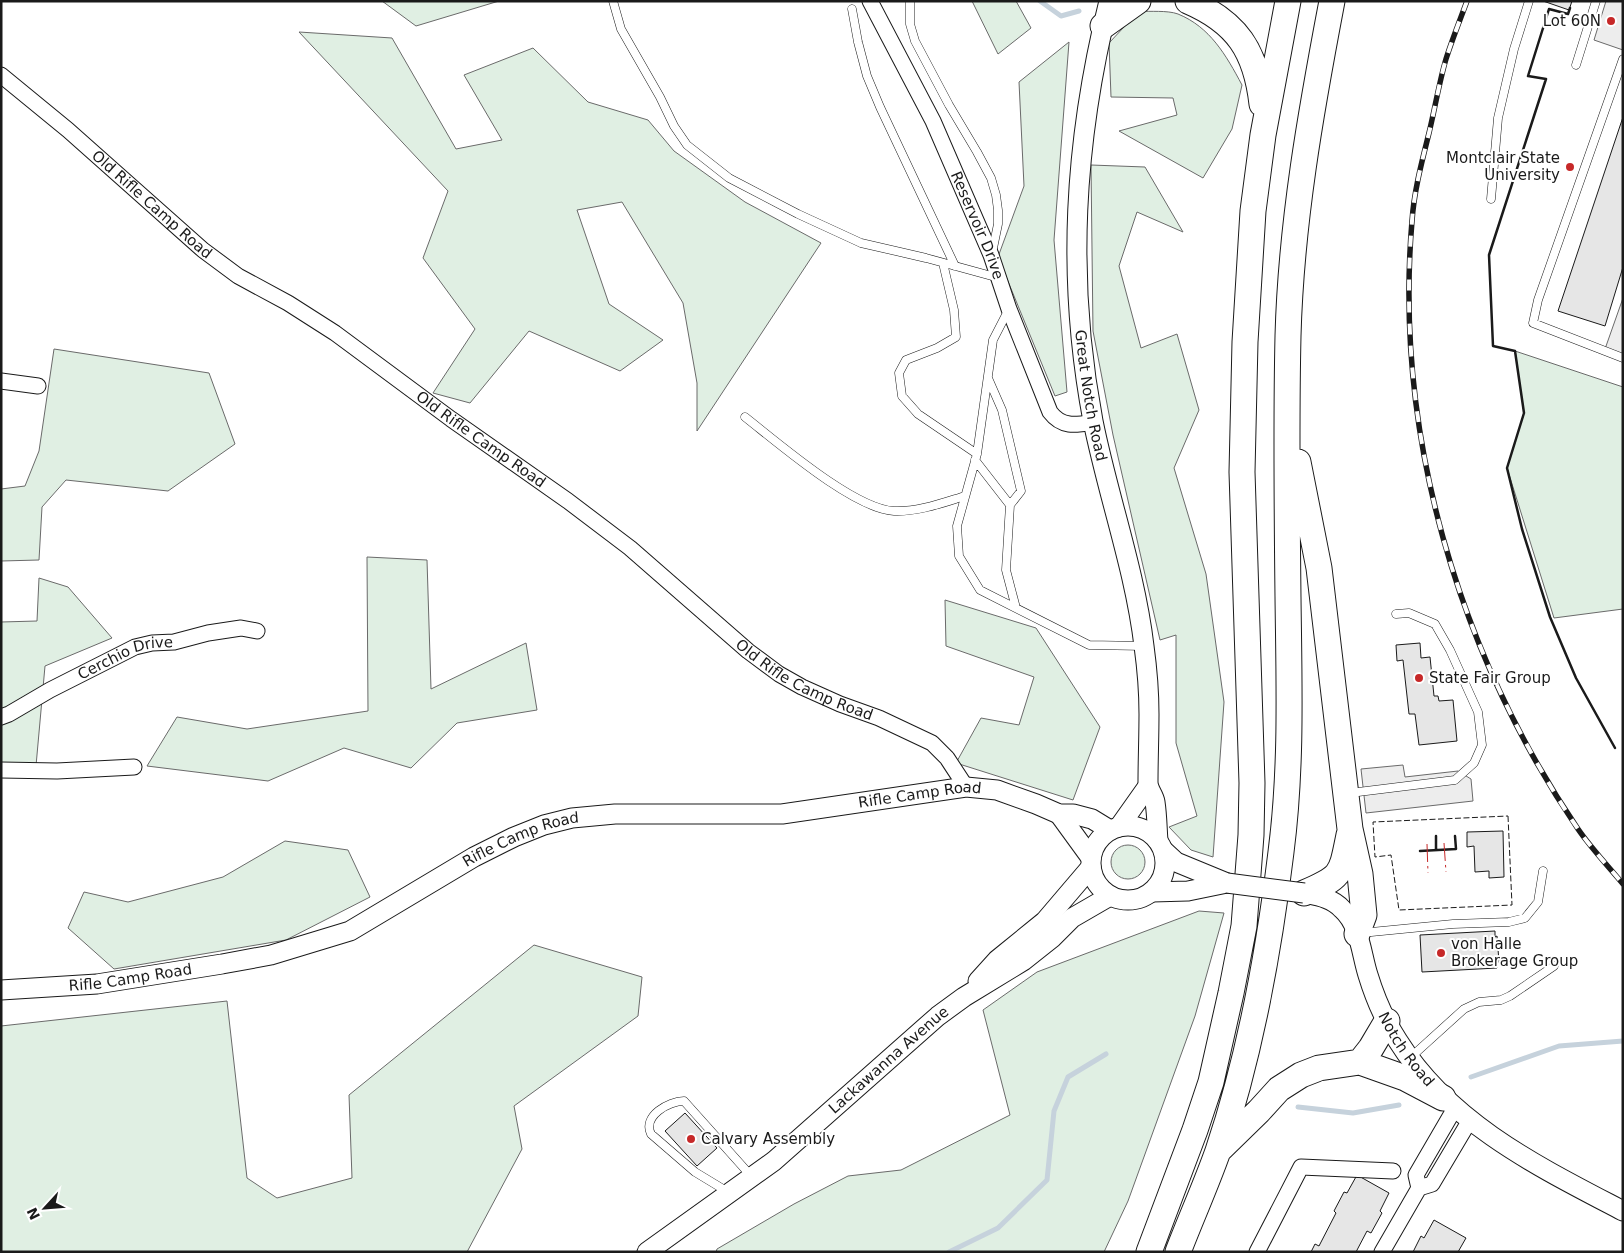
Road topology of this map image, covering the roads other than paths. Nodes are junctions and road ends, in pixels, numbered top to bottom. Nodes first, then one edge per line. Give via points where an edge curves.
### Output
1 (613, 1) edge
2 (870, 1) edge
3 (910, 1) edge
4 (1109, 1) edge
5 (1138, 1) edge
6 (1188, 1) edge
7 (1288, 1) edge
8 (1332, 1) edge
9 (1529, 1) edge
10 (1596, 1) edge
11 (852, 9) dead end
12 (1103, 26) junction
13 (1623, 59) edge
14 (1576, 65) dead end
15 (1, 75) edge
16 (1264, 135) junction
17 (1491, 199) dead end
18 (991, 255) junction
19 (943, 263) junction
20 (955, 266) junction
21 (999, 278) junction
22 (1009, 309) junction
23 (1623, 358) edge
24 (988, 377) junction
25 (1, 381) edge
26 (38, 386) dead end
27 (1287, 403) junction
28 (745, 417) dead end
29 (1094, 422) junction
30 (976, 457) junction
31 (965, 496) junction
32 (1010, 505) junction
33 (1016, 608) junction
34 (1396, 614) dead end
35 (257, 631) dead end
36 (1144, 646) junction
37 (1, 717) edge
38 (134, 768) dead end
39 (1, 770) edge
40 (1148, 786) junction
41 (966, 787) junction
42 (1345, 793) junction
43 (1059, 814) junction
44 (1114, 828) junction
45 (1350, 829) junction
46 (1160, 845) junction
47 (1091, 863) junction
48 (1543, 871) dead end
49 (1227, 883) junction
50 (1152, 892) junction
51 (1304, 893) junction
52 (1110, 896) junction
53 (1357, 934) junction
54 (1554, 966) dead end
55 (1, 990) edge
56 (964, 997) junction
57 (1387, 1021) junction
58 (1410, 1058) junction
59 (1360, 1062) junction
60 (1449, 1103) junction
61 (1470, 1120) junction
62 (1217, 1152) junction
63 (1393, 1171) dead end
64 (752, 1177) junction
65 (1420, 1188) junction
66 (729, 1193) junction
67 (1623, 1211) edge
68 (647, 1252) edge
69 (1149, 1252) edge
70 (1178, 1252) edge
71 (1257, 1252) edge
72 (1382, 1252) edge

1 - 19 lane via 621,29 687,145 729,178 798,214 861,243
2 - 18 street, Reservoir Drive via 933,121
3 - 18 lane via 910,24 915,41 991,178 998,224
4 - 12 street, Great Notch Road
5 - 12 highway
6 - 16 highway via 1229,24 1251,55 1260,79
7 - 16 highway
8 - 27 highway via 1306,147 1294,249
9 - 17 lane via 1498,118
10 - 14 lane
11 - 20 lane via 867,76
12 - 29 street, Great Notch Road via 1087,107 1076,230 1080,327
13 - 23 lane via 1538,300 1533,323
15 - 41 street, Old Rifle Camp Road via 203,250 238,276 335,333 568,501 630,548 779,674 932,743 947,758
16 - 69 highway via 1253,211 1242,434 1252,783 1244,926 1211,1082
18 - 21 street, Reservoir Drive
19 - 20 lane
19 - 30 lane via 954,310 956,337 906,360 899,373 902,396 918,414
20 - 21 lane
21 - 22 street, Reservoir Drive
22 - 24 lane via 993,340
22 - 29 street, Reservoir Drive via 1050,412 1058,421 1072,426
24 - 30 lane
24 - 32 lane via 1004,418 1021,491
25 - 26 street
27 - 42 highway via 1319,568
27 - 62 highway via 1290,726 1282,850 1249,1043
28 - 31 lane via 828,480 882,509 911,510
29 - 36 street, Great Notch Road
30 - 31 lane
30 - 32 lane
31 - 33 lane via 956,526 959,556 980,590
32 - 33 lane via 1006,570
33 - 36 lane via 1089,645
34 - 42 lane via 1409,613 1435,624 1478,712 1482,745 1474,763 1455,780
35 - 37 street, Cerchio Drive via 241,628 134,647
36 - 40 street, Great Notch Road via 1150,711
38 - 39 street
40 - 44 street
40 - 46 street, Great Notch Road via 1155,800
41 - 43 street, Rifle Camp Road via 997,790
41 - 55 street, Rifle Camp Road via 782,814 615,814 572,818 544,825 474,857 350,931 271,955 97,984
42 - 45 highway
43 - 44 street, Rifle Camp Road via 1073,814
43 - 47 street
44 - 46 street via 1140,828 1150,833
44 - 47 street via 1097,842
45 - 51 highway via 1337,875 1328,883
45 - 53 highway via 1360,874 1364,915
46 - 49 street, Notch Road via 1176,862
46 - 50 street via 1165,870
47 - 52 street via 1094,879
47 - 56 street, Lackawanna Avenue via 1045,920 997,960
48 - 53 lane via 1538,902 1525,918
49 - 50 street, Notch Road via 1188,891
49 - 51 street, Notch Road, bridge
50 - 52 street via 1136,900
51 - 53 street, Notch Road via 1327,898 1336,904 1349,917
52 - 56 street, Lackawanna Avenue via 1072,918 1023,961
53 - 57 street, Notch Road via 1368,976
54 - 58 lane via 1510,996 1478,1002 1464,1009
56 - 64 street, Lackawanna Avenue via 938,1016 781,1156
57 - 58 street, Notch Road
57 - 59 highway
58 - 60 street, Notch Road
59 - 60 highway via 1405,1078
59 - 62 highway via 1319,1068 1301,1075 1279,1089
60 - 61 street, Notch Road
60 - 65 street via 1416,1175
61 - 65 street via 1432,1184
61 - 67 street, Notch Road via 1498,1141
62 - 70 highway
63 - 71 street via 1301,1167
64 - 66 street, Lackawanna Avenue
64 - 66 lane via 684,1101 674,1102 658,1111 649,1125 651,1134 695,1172
65 - 72 street
66 - 68 street, Lackawanna Avenue

